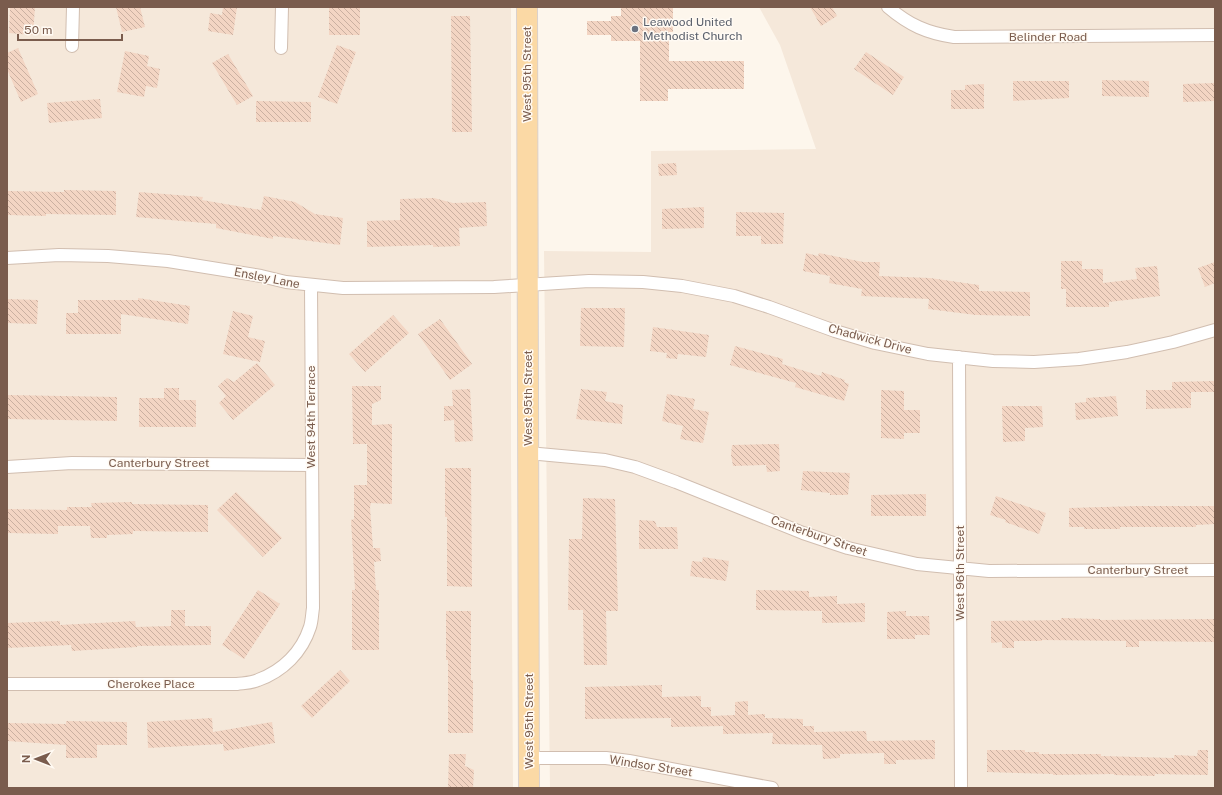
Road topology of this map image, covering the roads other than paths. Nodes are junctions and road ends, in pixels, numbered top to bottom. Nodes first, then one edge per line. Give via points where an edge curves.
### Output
1 (73, 7) edge
2 (282, 7) edge
3 (527, 7) edge
4 (888, 7) edge
5 (1215, 35) edge
6 (72, 46) dead end
7 (281, 48) dead end
8 (7, 258) edge
9 (310, 286) junction
10 (527, 286) junction
11 (1215, 330) edge
12 (959, 358) junction
13 (528, 453) junction
14 (312, 465) junction
15 (7, 467) edge
16 (960, 569) junction
17 (1215, 570) edge
18 (289, 661) joint
19 (7, 684) edge
20 (529, 758) junction
21 (529, 788) edge
22 (772, 788) edge
23 (961, 788) edge

1 - 6 street
2 - 7 street
3 - 10 main road, West 95th Street
4 - 5 street, Belinder Road via 917,27 954,37
8 - 9 street, Ensley Lane via 59,255 168,261
9 - 10 street, Ensley Lane
9 - 14 street, West 94th Terrace
10 - 12 street, Chadwick Drive via 589,281 682,286 734,296 876,343
10 - 13 main road, West 95th Street
11 - 12 street, Chadwick Drive via 1127,352 1079,360 1034,362
12 - 16 street, West 96th Street
13 - 16 street, Canterbury Street via 605,460 635,467 848,548 917,564
13 - 20 main road, West 95th Street
14 - 15 street, Canterbury Street via 72,463
14 - 18 street, West 94th Terrace via 313,608 310,626 298,652
16 - 17 street, Canterbury Street
16 - 23 street, West 96th Street
18 - 19 street, Cherokee Place via 275,673 257,681 237,684
20 - 21 main road, West 95th Street
20 - 22 street, Windsor Street via 606,758

